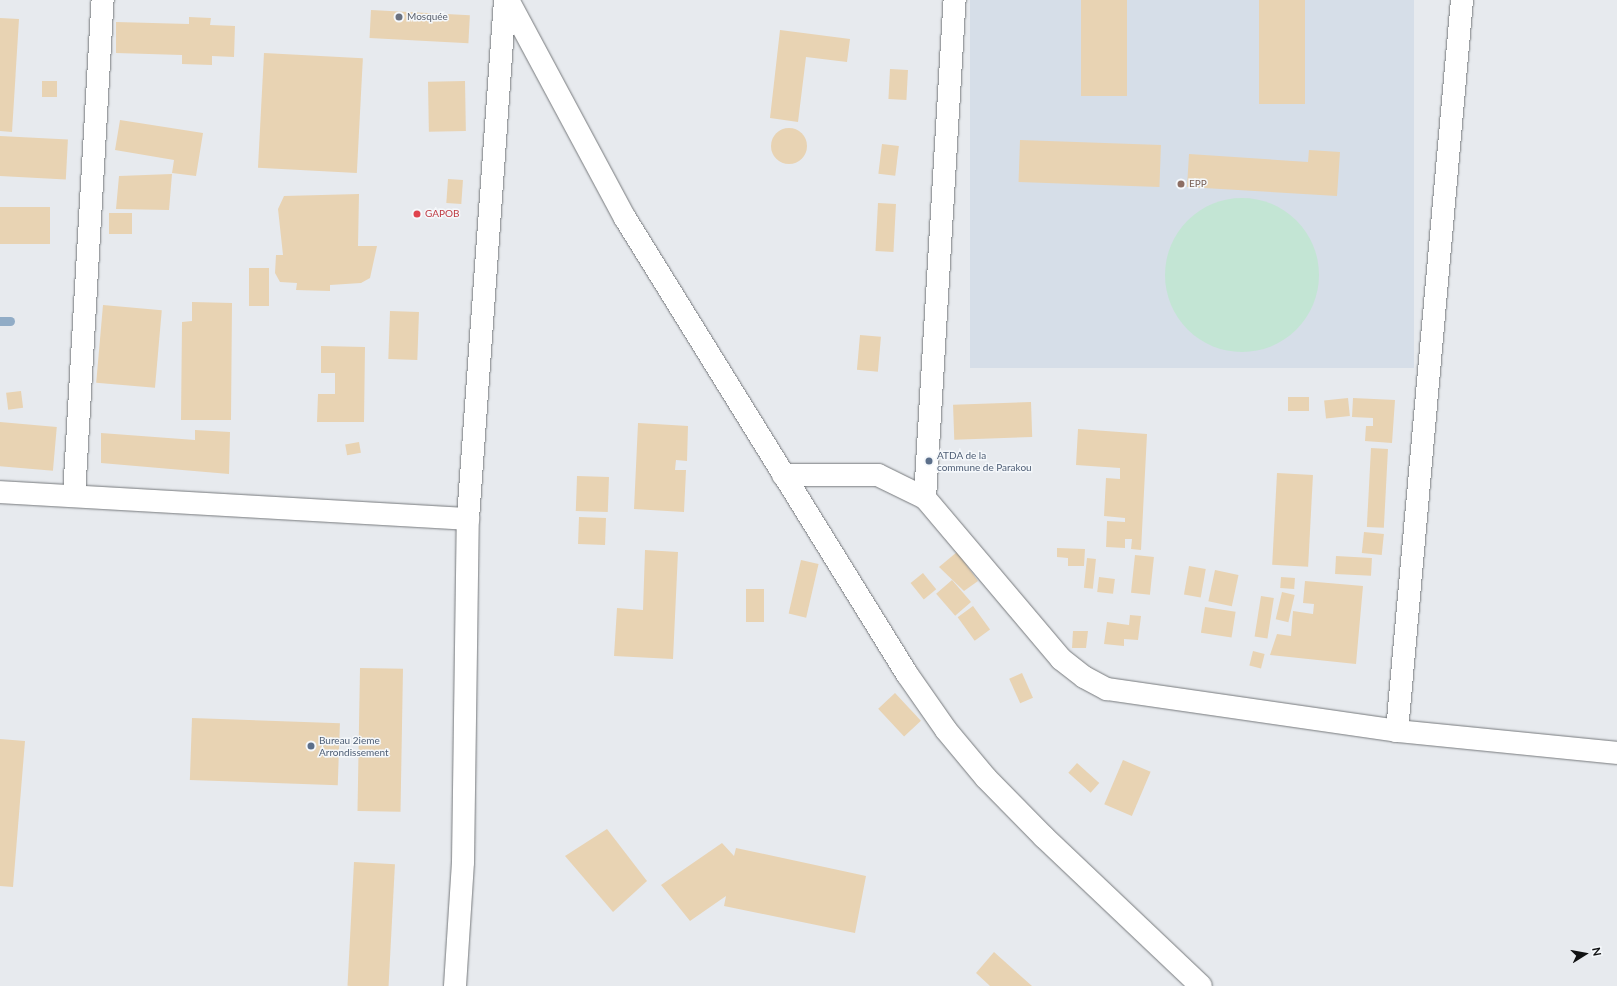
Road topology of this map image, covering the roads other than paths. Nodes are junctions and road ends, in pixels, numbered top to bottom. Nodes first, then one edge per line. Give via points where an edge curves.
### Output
1 (102, 0) edge
2 (506, 0) edge
3 (955, 0) edge
4 (1462, 0) edge
5 (783, 475) junction
6 (0, 492) edge
7 (74, 496) junction
8 (925, 498) junction
9 (468, 519) junction
10 (1397, 731) junction
11 (1617, 753) edge
12 (455, 986) edge
13 (1201, 986) edge

1 - 7 street
2 - 5 street via 625,218
2 - 9 street
3 - 8 street
4 - 10 street
5 - 8 street via 878,475
5 - 13 street via 946,730 986,778 1038,831
6 - 7 street
7 - 9 street
8 - 10 street via 1061,659 1084,677 1107,689
9 - 12 street via 463,862
10 - 11 street

